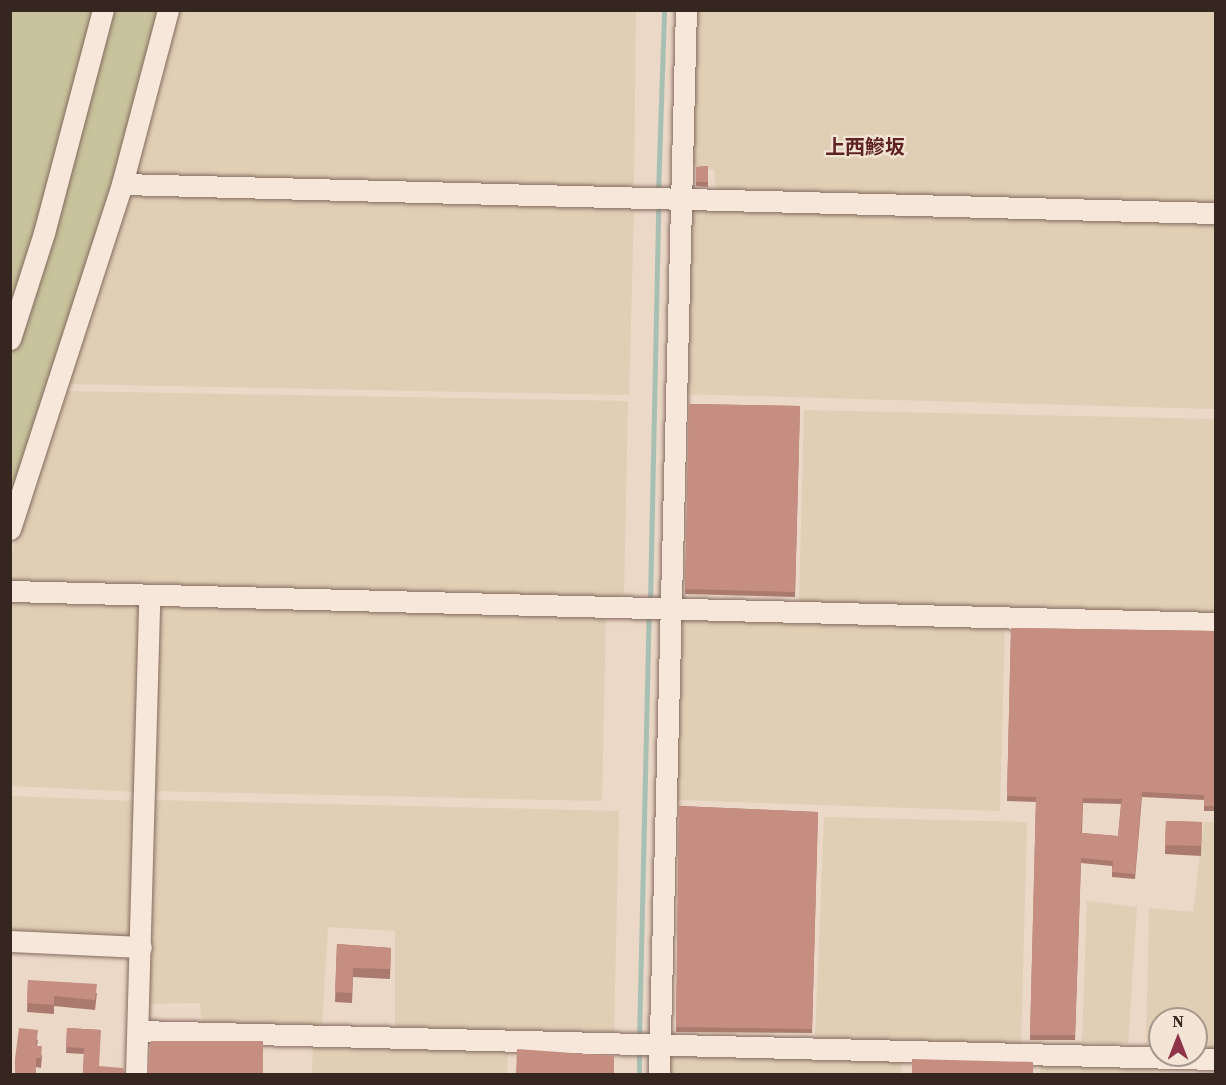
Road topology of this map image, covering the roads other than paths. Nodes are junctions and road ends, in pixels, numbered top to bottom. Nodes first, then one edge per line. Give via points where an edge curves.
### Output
1 (103, 10) edge
2 (168, 10) edge
3 (686, 10) edge
4 (122, 184) junction
5 (667, 200) junction
6 (1215, 213) edge
7 (10, 339) edge
8 (10, 529) edge
9 (10, 591) edge
10 (149, 595) junction
11 (657, 607) junction
12 (1215, 623) edge
13 (10, 941) edge
14 (141, 947) junction
15 (139, 1031) junction
16 (645, 1044) junction
17 (1215, 1059) edge
18 (136, 1074) edge
19 (659, 1074) edge

1 - 7 street via 44,233
2 - 4 street
3 - 5 street
4 - 5 street
4 - 8 street
5 - 6 street
5 - 11 street
9 - 10 street
10 - 11 street
10 - 14 street
11 - 12 street
11 - 16 street
13 - 14 street
14 - 15 street
15 - 16 street
15 - 18 street
16 - 17 street
16 - 19 street

